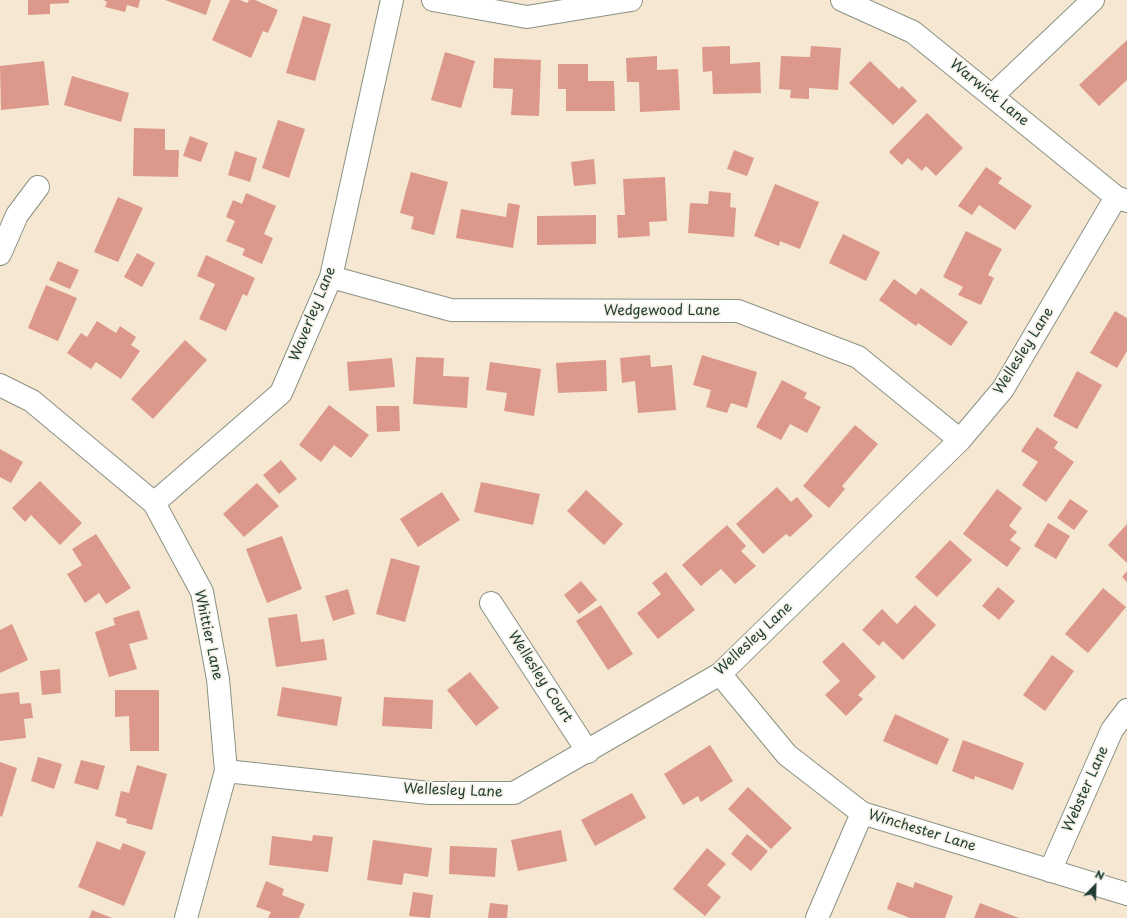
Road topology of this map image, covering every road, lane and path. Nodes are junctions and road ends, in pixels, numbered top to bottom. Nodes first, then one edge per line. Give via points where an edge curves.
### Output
1 (392, 0) edge
2 (433, 0) edge
3 (631, 0) edge
4 (842, 0) edge
5 (1093, 0) edge
6 (992, 96) junction
7 (38, 187) dead end
8 (1122, 199) edge
9 (0, 254) edge
10 (331, 277) junction
11 (0, 385) edge
12 (960, 440) junction
13 (154, 503) junction
14 (492, 603) dead end
15 (720, 674) junction
16 (1127, 710) edge
17 (588, 752) junction
18 (226, 770) junction
19 (862, 813) junction
20 (1050, 871) junction
21 (1127, 894) edge
22 (186, 918) edge
23 (817, 918) edge

1 - 10 street, Waverley Lane
2 - 3 street via 527,17
4 - 6 street, Warwick Lane via 913,32
5 - 6 street
6 - 8 street, Warwick Lane
7 - 9 street via 17,215
8 - 12 street, Wellesley Lane via 1003,389
10 - 12 street, Wedgewood Lane via 451,310 738,311 858,357
10 - 13 street, Waverley Lane via 281,393
11 - 13 street, Whittier Lane via 32,402
12 - 15 street, Wellesley Lane
13 - 18 street, Whittier Lane via 202,592 218,678
14 - 17 street, Wellesley Court
15 - 17 street, Wellesley Lane
15 - 19 street, Winchester Lane via 787,755
16 - 20 street, Webster Lane via 1112,730
17 - 18 street, Wellesley Lane via 514,793 429,793
18 - 22 street, Whittier Lane
19 - 20 street, Winchester Lane
19 - 23 street
20 - 21 street, Winchester Lane

